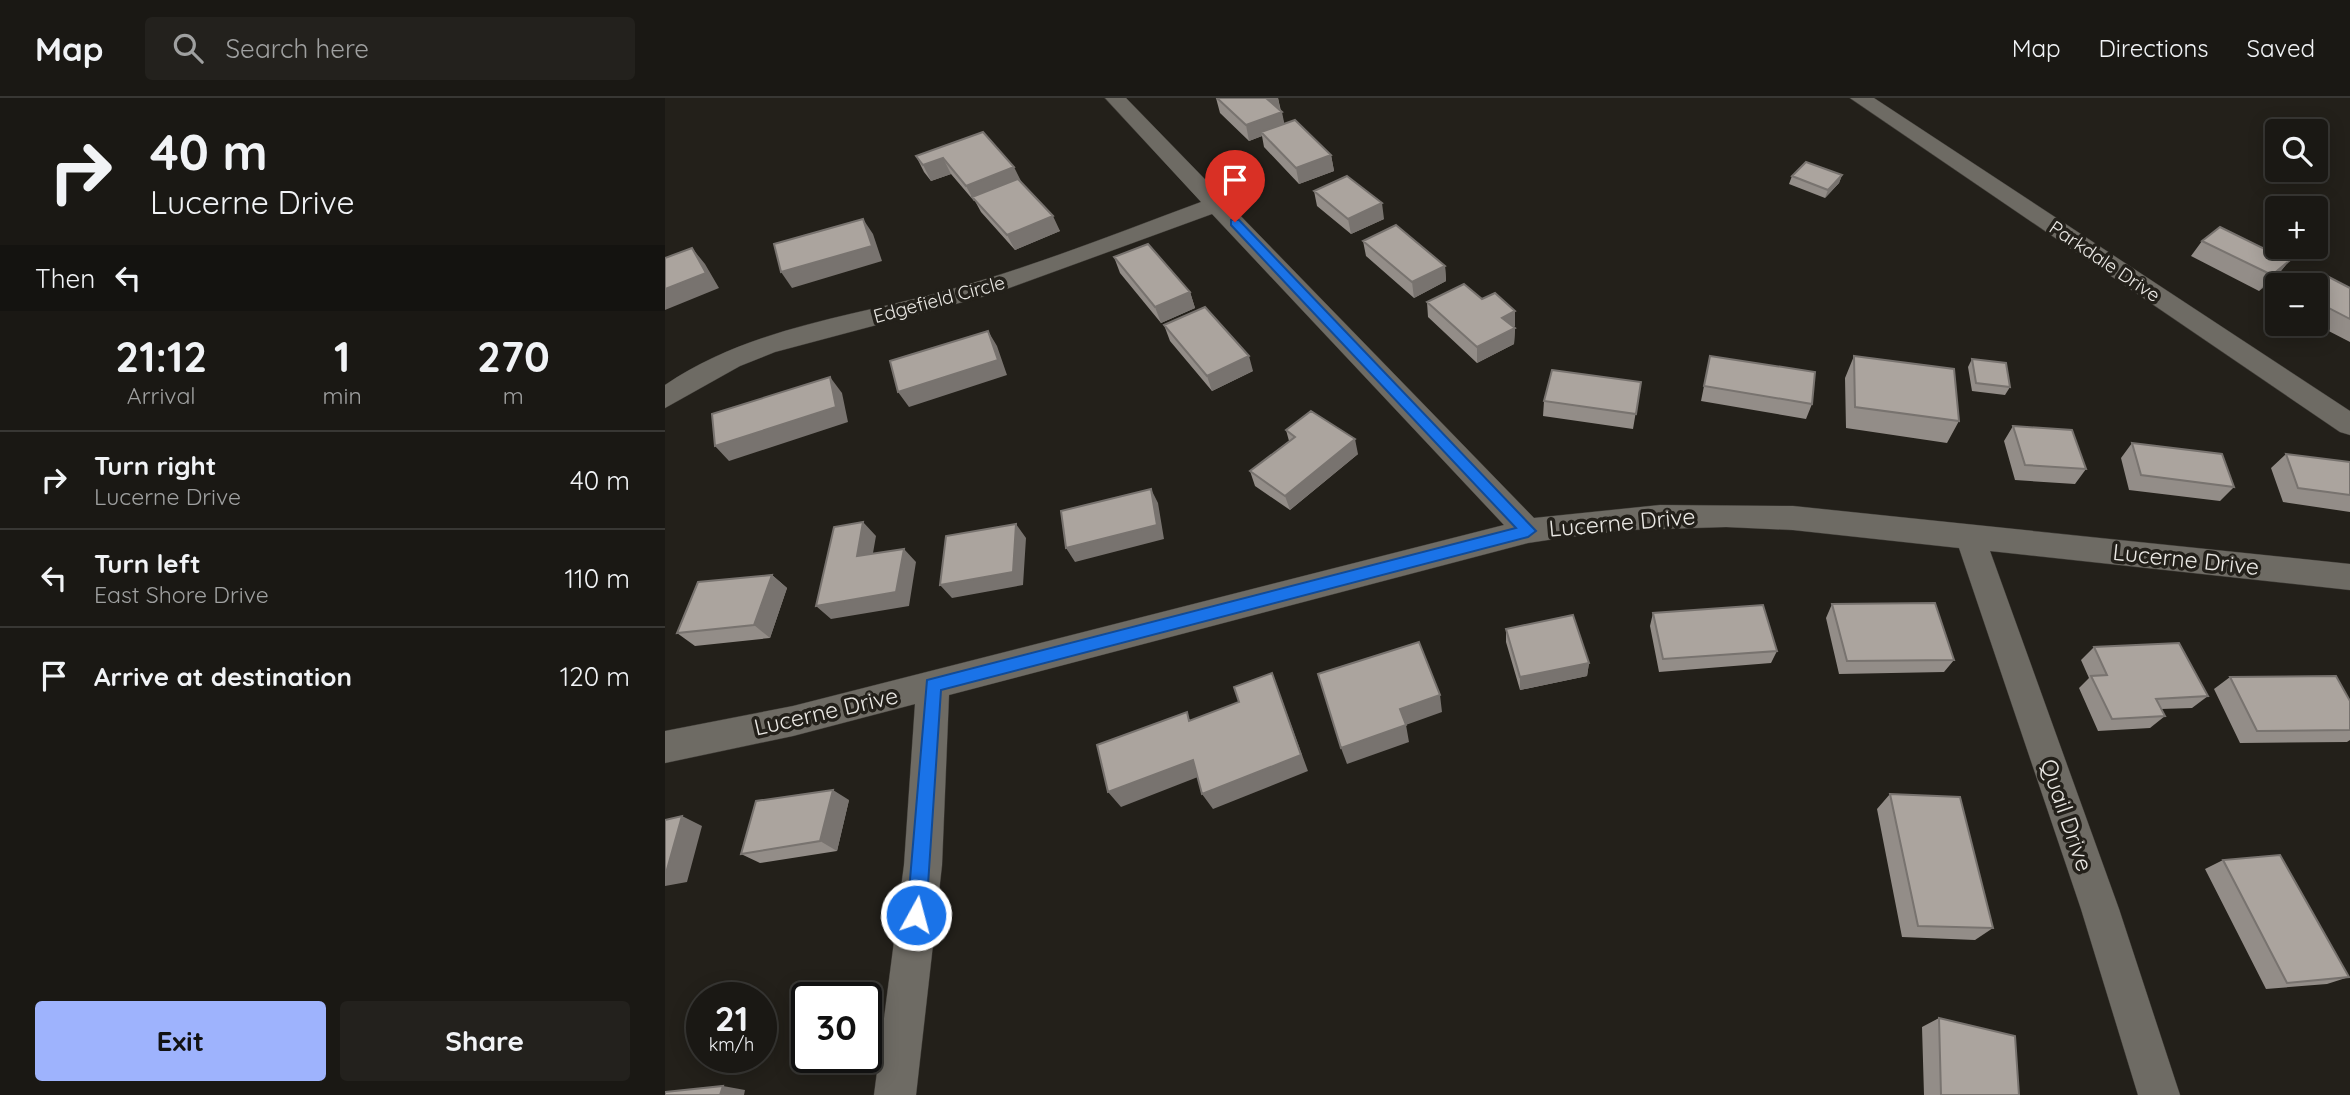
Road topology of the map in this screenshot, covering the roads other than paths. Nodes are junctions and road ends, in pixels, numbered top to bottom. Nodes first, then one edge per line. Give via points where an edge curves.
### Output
1 (1115, 98) edge
2 (1860, 98) edge
3 (1217, 204) junction
4 (665, 398) edge
5 (2350, 425) edge
6 (1528, 531) junction
7 (1971, 536) junction
8 (2350, 577) edge
9 (933, 685) junction
10 (665, 747) edge
11 (895, 1095) edge
12 (2159, 1095) edge

1 - 3 street
2 - 5 street, Parkdale Drive
3 - 4 street, Edgefield Circle via 1004,282 757,349 712,369
3 - 6 street
6 - 7 street, Lucerne Drive via 1607,519 1726,514
6 - 9 street, Lucerne Drive
7 - 8 street, Lucerne Drive
7 - 12 street, Quail Drive
9 - 10 street, Lucerne Drive via 793,721
9 - 11 street via 923,865

